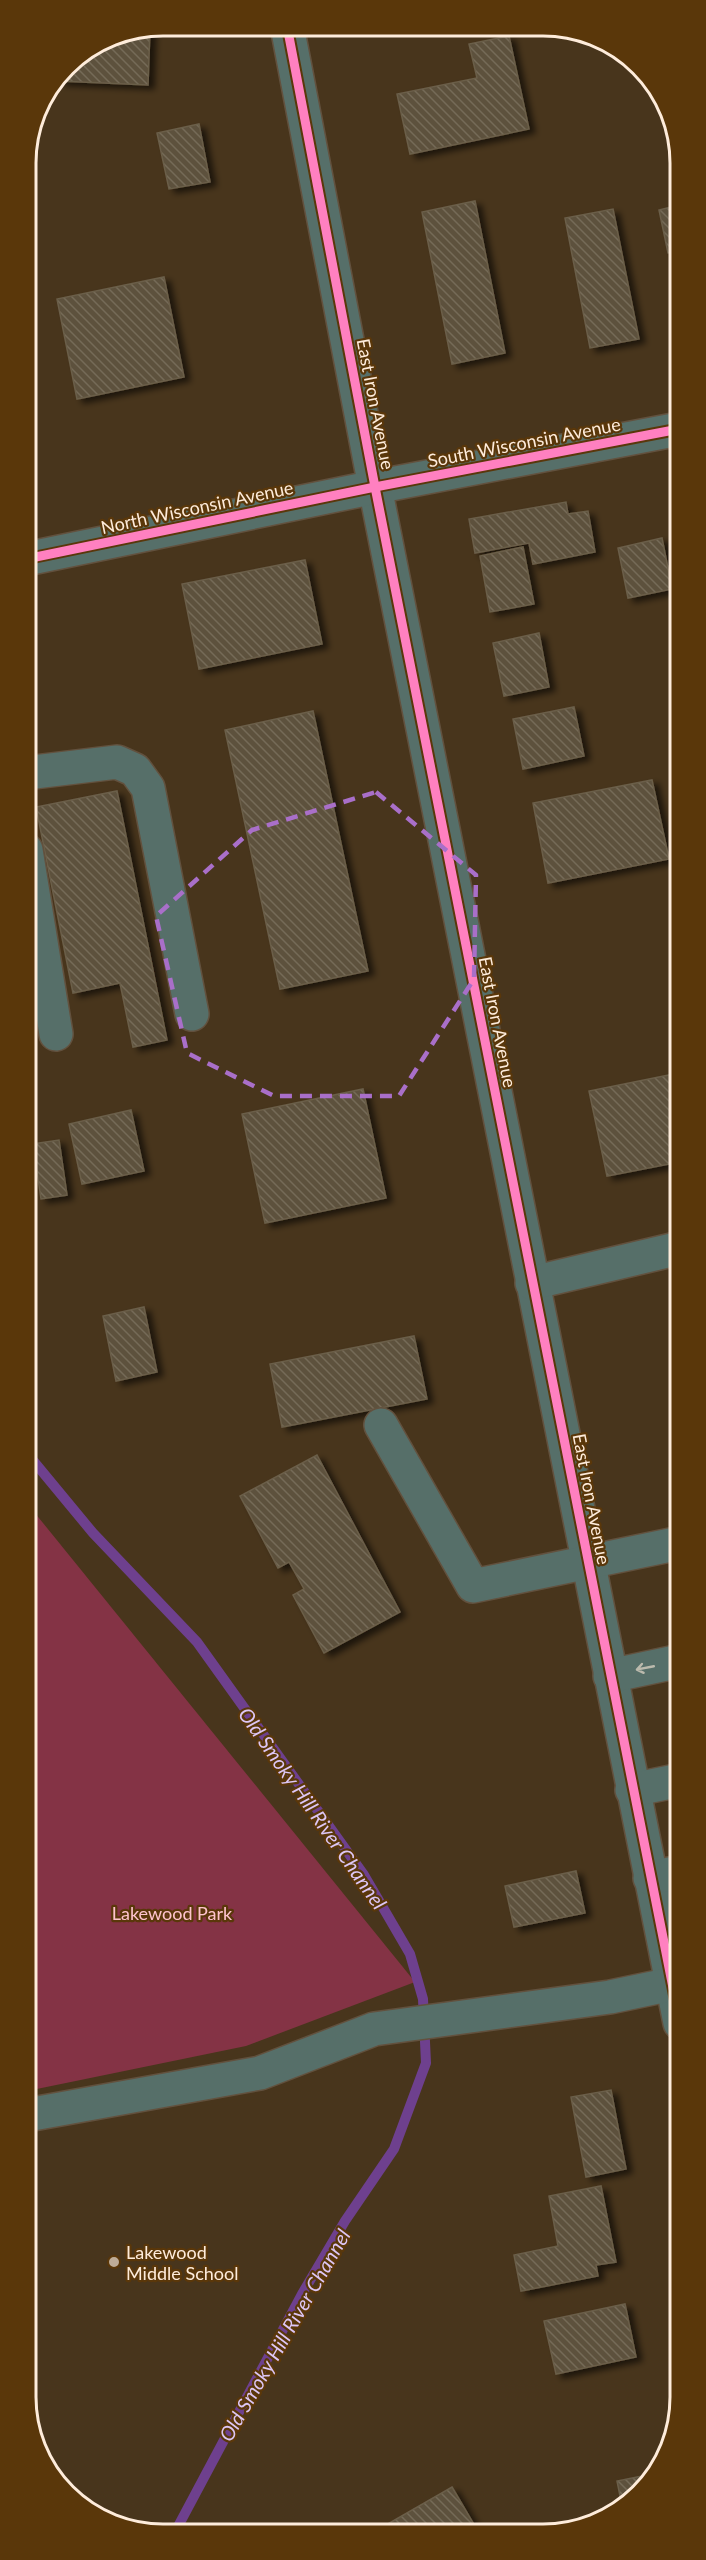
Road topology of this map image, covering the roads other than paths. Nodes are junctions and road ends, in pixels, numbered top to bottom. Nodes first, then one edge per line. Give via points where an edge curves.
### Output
1 (289, 36) edge
2 (670, 431) edge
3 (375, 487) junction
4 (36, 557) edge
5 (36, 772) edge
6 (36, 911) edge
7 (192, 1014) dead end
8 (56, 1034) dead end
9 (670, 1250) edge
10 (532, 1283) junction
11 (381, 1425) dead end
12 (670, 1545) edge
13 (588, 1562) junction
14 (670, 1663) edge
15 (610, 1676) junction
16 (670, 1782) edge
17 (633, 1790) junction
18 (665, 1875) edge
19 (670, 1953) edge
20 (670, 1984) edge
21 (36, 2113) edge

1 - 3 street, East Iron Avenue
2 - 3 street, South Wisconsin Avenue
3 - 4 street, North Wisconsin Avenue
3 - 10 street, East Iron Avenue
5 - 7 street via 117,762 135,770 148,788
6 - 8 street
9 - 10 street
10 - 13 street, East Iron Avenue
11 - 13 street via 473,1586
12 - 13 street
13 - 15 street, East Iron Avenue
14 -> 15 street
15 - 17 street, East Iron Avenue
16 - 17 street
17 - 18 street, East Iron Avenue
18 - 19 street, East Iron Avenue
20 - 21 street via 610,1997 374,2029 260,2073

